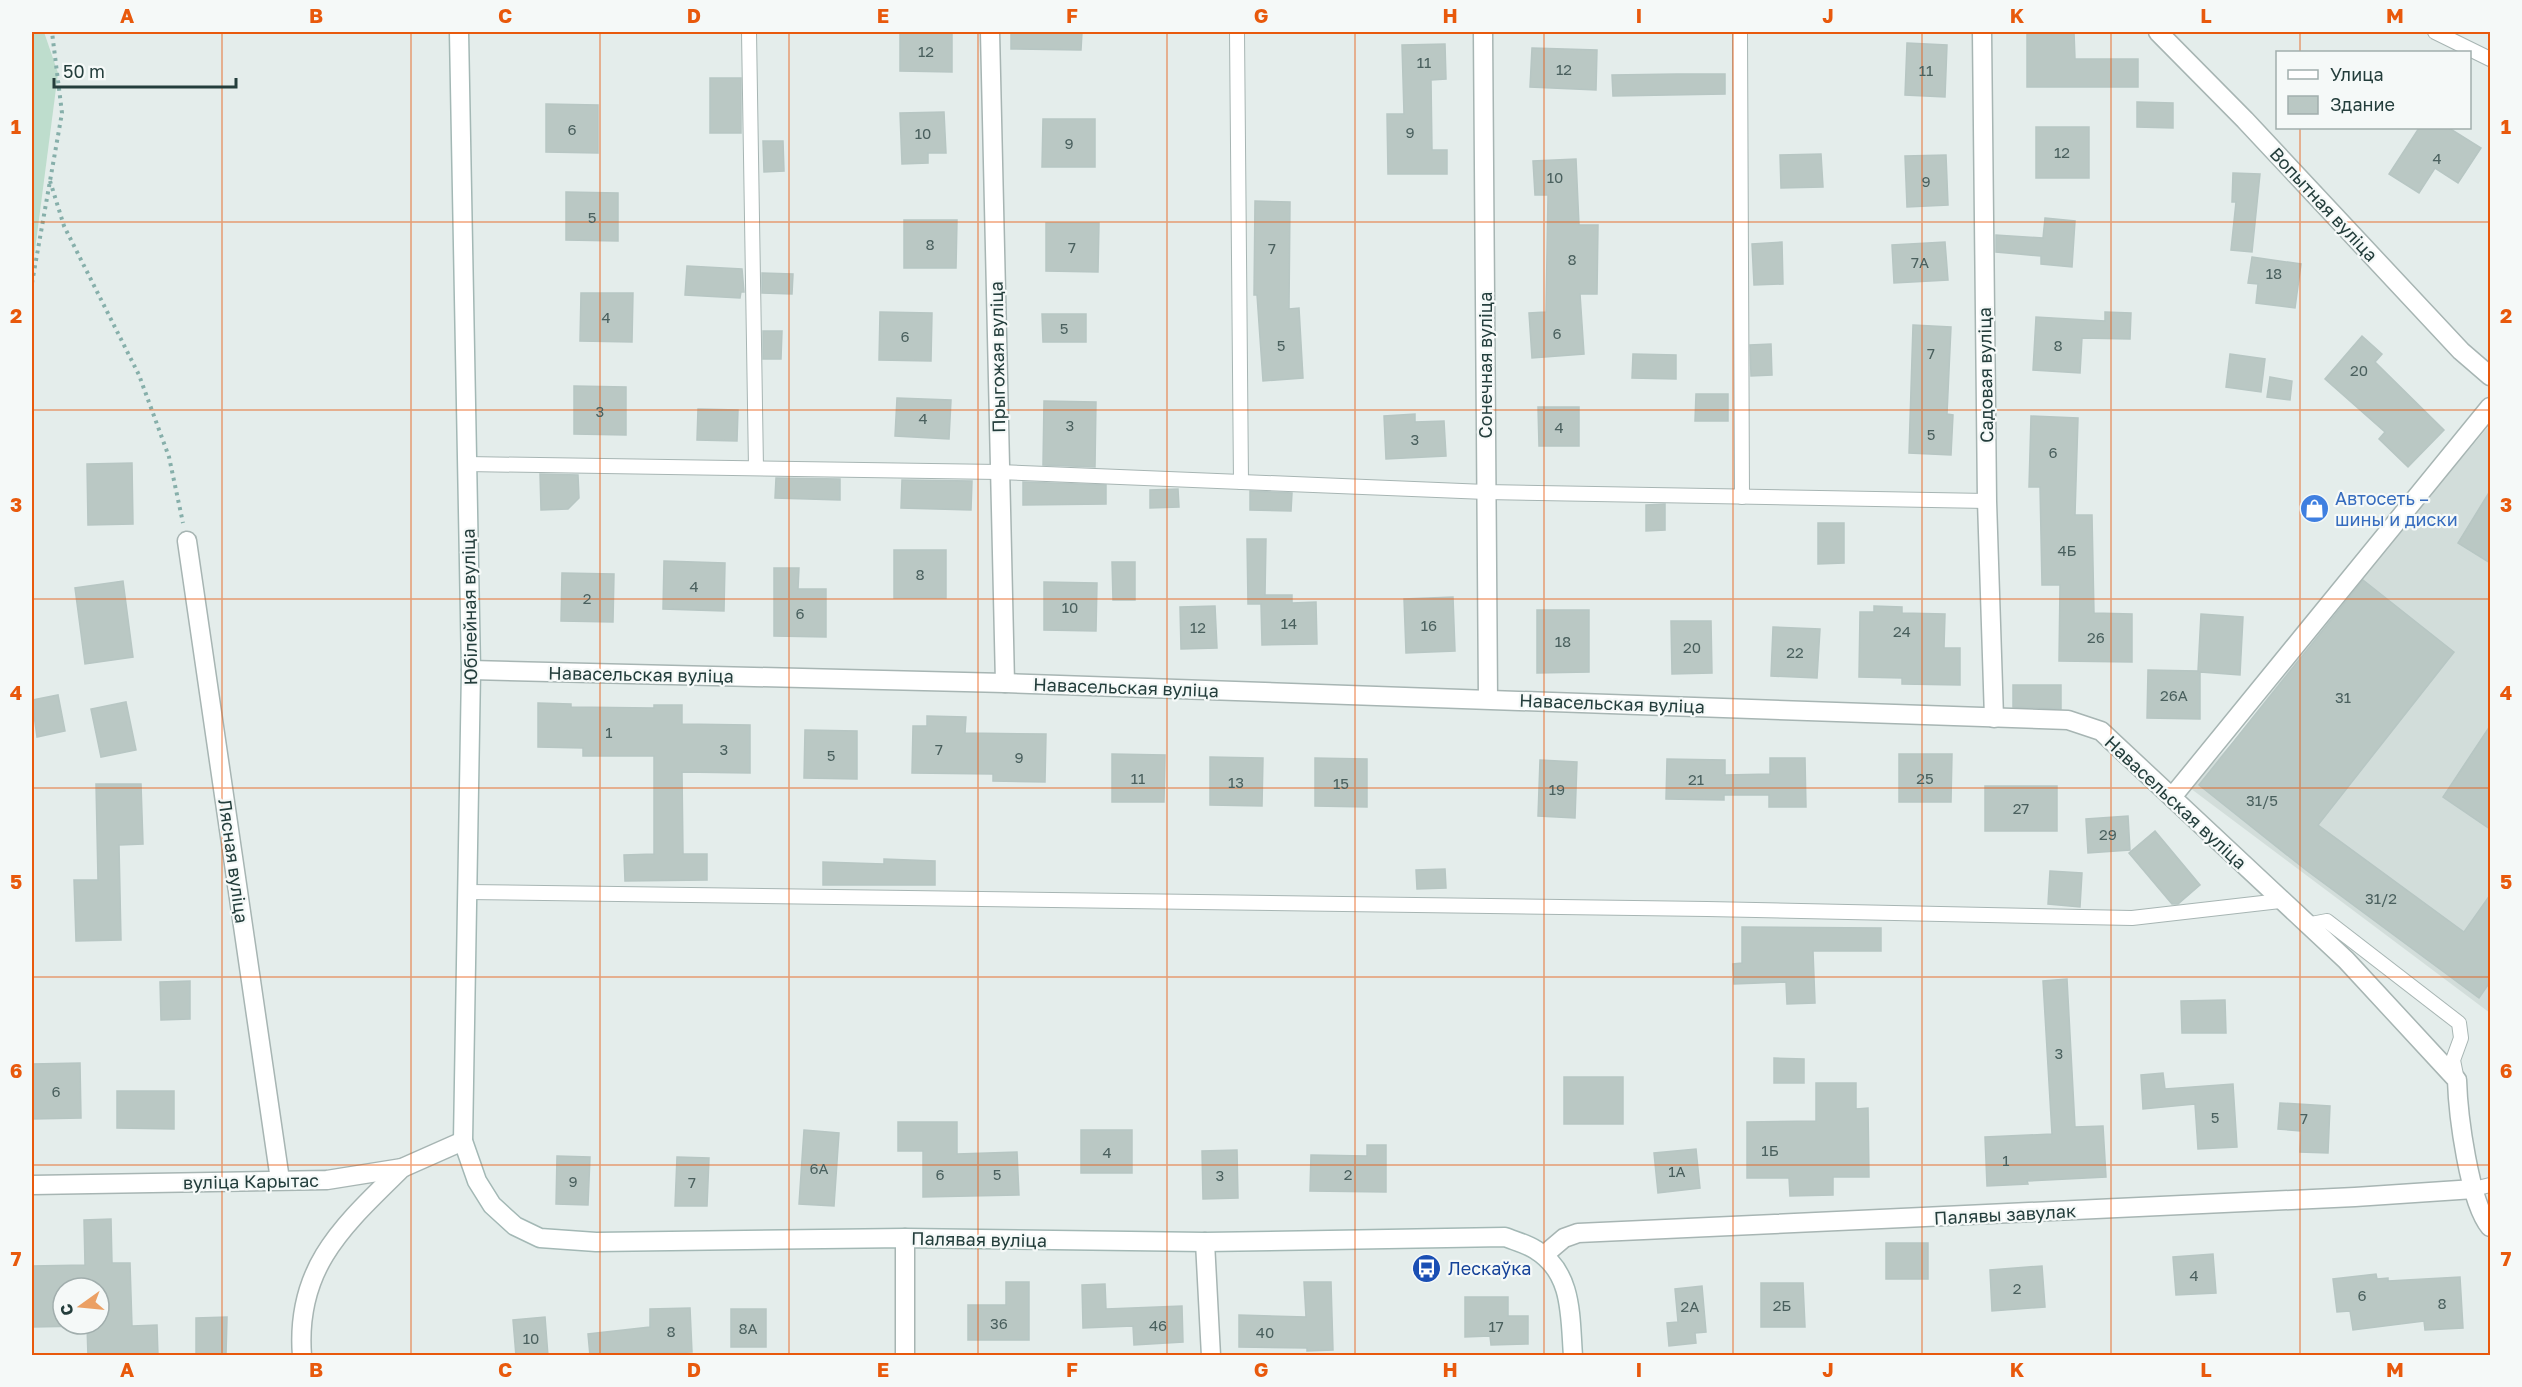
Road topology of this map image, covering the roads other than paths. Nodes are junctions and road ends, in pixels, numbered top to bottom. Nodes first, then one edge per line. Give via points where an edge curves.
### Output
1 (459, 32) edge
2 (749, 32) edge
3 (990, 32) edge
4 (1237, 32) edge
5 (1483, 32) edge
6 (1740, 32) edge
7 (1982, 32) edge
8 (2158, 32) edge
9 (2435, 32) edge
10 (2490, 59) edge
11 (2490, 375) edge
12 (2490, 407) edge
13 (467, 464) junction
14 (756, 468) junction
15 (999, 472) junction
16 (1242, 482) junction
17 (1486, 492) junction
18 (1742, 497) junction
19 (1987, 501) junction
20 (187, 541) road end
21 (471, 670) junction
22 (1005, 683) junction
23 (1488, 699) junction
24 (1994, 718) junction
25 (2172, 796) junction
26 (467, 892) junction
27 (2280, 901) junction
28 (2306, 925) junction
29 (2457, 1080) junction
30 (463, 1141) junction
31 (402, 1168) junction
32 (280, 1180) junction
33 (477, 1181) joint
34 (32, 1185) edge
35 (2482, 1187) edge
36 (2490, 1227) edge
37 (905, 1238) junction
38 (1205, 1242) junction
39 (1544, 1255) junction
40 (302, 1356) edge
41 (905, 1356) edge
42 (1211, 1356) edge
43 (1573, 1356) edge

1 - 13 street, Юбілейная вуліца
2 - 14 lane
3 - 15 street, Прыгожая вуліца
4 - 16 lane
5 - 17 street, Сонечная вуліца
6 - 18 lane
7 - 19 street, Садовая вуліца
8 - 11 street, Вопытная вуліца via 2461,351
9 - 10 lane
12 - 25 street
13 - 14 lane
13 - 21 street, Юбілейная вуліца
14 - 15 lane
15 - 16 lane
15 - 22 street, Прыгожая вуліца
16 - 17 lane
17 - 18 lane
17 - 23 street, Сонечная вуліца
18 - 19 lane
19 - 24 street, Садовая вуліца
20 - 32 street, Лясная вуліца
21 - 22 street, Навасельская вуліца
21 - 26 street, Юбілейная вуліца
22 - 23 street, Навасельская вуліца
23 - 24 street, Навасельская вуліца
24 - 25 street, Навасельская вуліца via 2068,720 2101,731
25 - 27 street, Навасельская вуліца
26 - 27 lane via 2132,918
26 - 30 street, Юбілейная вуліца
27 - 28 street, Навасельская вуліца
28 - 29 street, Навасельская вуліца via 2346,960
28 - 29 lane via 2327,921 2459,1023 2461,1038 2453,1060
29 - 35 street via 2458,1109
30 - 31 street, вуліца Карытас
30 - 33 street, Юбілейная вуліца
31 - 32 street, вуліца Карытас via 327,1180
31 - 40 street via 331,1243 306,1294
32 - 34 street, вуліца Карытас
33 - 37 street, Палявая вуліца via 492,1205 515,1226 540,1238 596,1242
35 - 36 street via 2484,1220
35 - 39 street, Палявы завулак via 2355,1197 1578,1233 1564,1238
37 - 38 street, Палявая вуліца
37 - 41 street
38 - 39 street, Палявая вуліца via 1505,1237
38 - 42 street
39 - 43 street via 1554,1263 1567,1289

